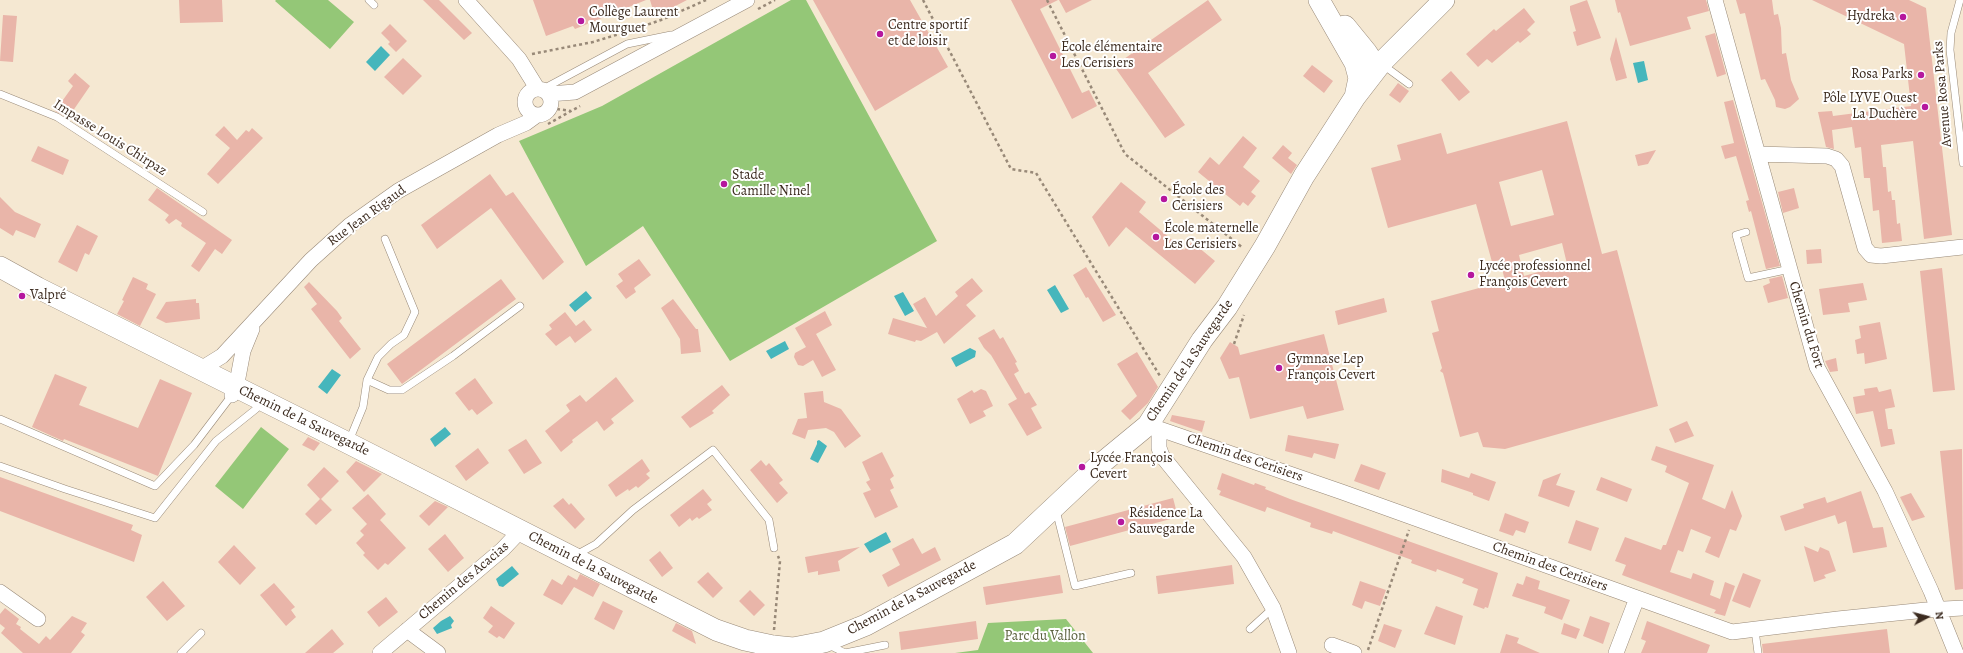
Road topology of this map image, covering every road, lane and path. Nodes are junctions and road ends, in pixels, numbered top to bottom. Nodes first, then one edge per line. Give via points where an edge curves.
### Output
1 (466, 0) edge
2 (706, 0) edge
3 (747, 0) edge
4 (923, 0) edge
5 (1047, 0) edge
6 (1319, 0) edge
7 (1323, 0) edge
8 (1444, 0) edge
9 (1715, 0) edge
10 (1960, 0) edge
11 (685, 33) junction
12 (664, 36) junction
13 (519, 59) junction
14 (1379, 66) junction
15 (1409, 84) dead end
16 (547, 92) junction
17 (0, 94) edge
18 (1355, 97) junction
19 (529, 107) junction
20 (571, 111) dead end
21 (1758, 154) junction
22 (1963, 163) edge
23 (202, 212) dead end
24 (1746, 232) dead end
25 (385, 239) dead end
26 (1963, 248) edge
27 (1248, 253) dead end
28 (2, 269) edge
29 (1790, 269) junction
30 (520, 306) dead end
31 (256, 321) junction
32 (201, 369) junction
33 (366, 380) junction
34 (1164, 383) dead end
35 (234, 391) junction
36 (260, 399) junction
37 (0, 419) edge
38 (1154, 427) junction
39 (348, 442) junction
40 (0, 466) edge
41 (1055, 506) junction
42 (1413, 518) junction
43 (520, 531) junction
44 (774, 548) joint
45 (572, 557) junction
46 (1131, 573) dead end
47 (0, 592) edge
48 (1637, 598) junction
49 (1273, 608) junction
50 (1963, 608) edge
51 (1939, 610) junction
52 (38, 619) dead end
53 (1250, 629) dead end
54 (407, 630) junction
55 (1756, 630) junction
56 (774, 631) dead end
57 (201, 633) dead end
58 (824, 642) junction
59 (885, 645) dead end
60 (1332, 645) dead end
61 (792, 651) edge
62 (181, 653) edge
63 (380, 653) edge
64 (438, 653) edge
65 (1289, 653) edge
66 (1354, 653) edge
67 (1368, 653) edge
68 (1616, 653) edge
69 (1758, 653) edge
70 (1956, 653) edge

1 - 13 street
2 - 13 path via 678,14 626,32
3 - 11 street
4 - 34 path via 1011,169 1036,173
5 - 27 path via 1126,154
6 - 18 street via 1355,63 1359,78
7 - 14 street
8 - 14 street, Chemin de la Sauvegarde
9 - 21 street, Chemin du Fort
10 - 22 lane, Avenue Rosa Parks via 1951,33 1950,50
11 - 12 lane
11 - 16 street via 575,92
12 - 16 lane via 580,83
12 - 16 lane via 627,44
13 - 16 street
13 - 19 street
14 - 15 lane
14 - 18 street, Chemin de la Sauvegarde
16 - 19 street via 529,92
16 - 19 street via 544,114
16 - 20 path
17 - 23 lane, Impasse Louis Chirpaz via 57,117
18 - 38 street, Chemin de la Sauvegarde via 1304,176 1266,246 1227,307 1202,340
19 - 31 street, Rue Jean Rigaud via 526,123 498,135 398,191 350,225 311,260
21 - 26 street via 1827,156 1836,159 1842,166 1865,248 1871,255
21 - 29 street, Chemin du Fort
24 - 29 lane via 1736,235 1748,278
25 - 33 lane via 415,312 404,335 378,357
28 - 32 street, Chemin de la Sauvegarde
29 - 51 street, Chemin du Fort via 1817,366 1885,491
30 - 33 lane via 454,356 402,390 389,390
31 - 32 street, Rue Jean Rigaud via 222,356
31 - 35 street, Rue Jean Rigaud via 243,351
32 - 35 street, Chemin de la Sauvegarde
33 - 39 lane via 363,407
35 - 36 street, Chemin de la Sauvegarde
35 - 37 lane via 194,445 155,486
36 - 39 street, Chemin de la Sauvegarde
36 - 40 lane via 256,409 216,441 155,518
38 - 41 street, Chemin de la Sauvegarde via 1097,467
38 - 42 street, Chemin des Cerisiers
38 - 49 street, Chemin de la Sauvegarde via 1162,456 1244,557
39 - 43 street, Chemin de la Sauvegarde
41 - 46 lane via 1075,586
41 - 58 street, Chemin de la Sauvegarde via 1015,544 866,625
42 - 48 street, Chemin des Cerisiers
42 - 67 path
43 - 45 street, Chemin de la Sauvegarde
43 - 54 street, Chemin des Acacias via 503,549
44 - 45 lane via 769,520 713,450 633,510 596,544
44 - 56 path via 780,561
45 - 61 street, Chemin de la Sauvegarde via 716,630
47 - 52 street
48 - 55 street, Chemin des Cerisiers via 1726,631
48 - 68 street
49 - 53 lane
49 - 65 street, Chemin de la Sauvegarde
50 - 51 street, Chemin des Cerisiers
51 - 55 street, Chemin des Cerisiers via 1845,618
51 - 70 street, Chemin du Fort
54 - 63 street, Chemin des Acacias
54 - 64 street, Chemin des Acacias
55 - 69 lane
57 - 62 lane
58 - 59 lane via 845,653
58 - 61 street, Chemin de la Sauvegarde
60 - 66 street

